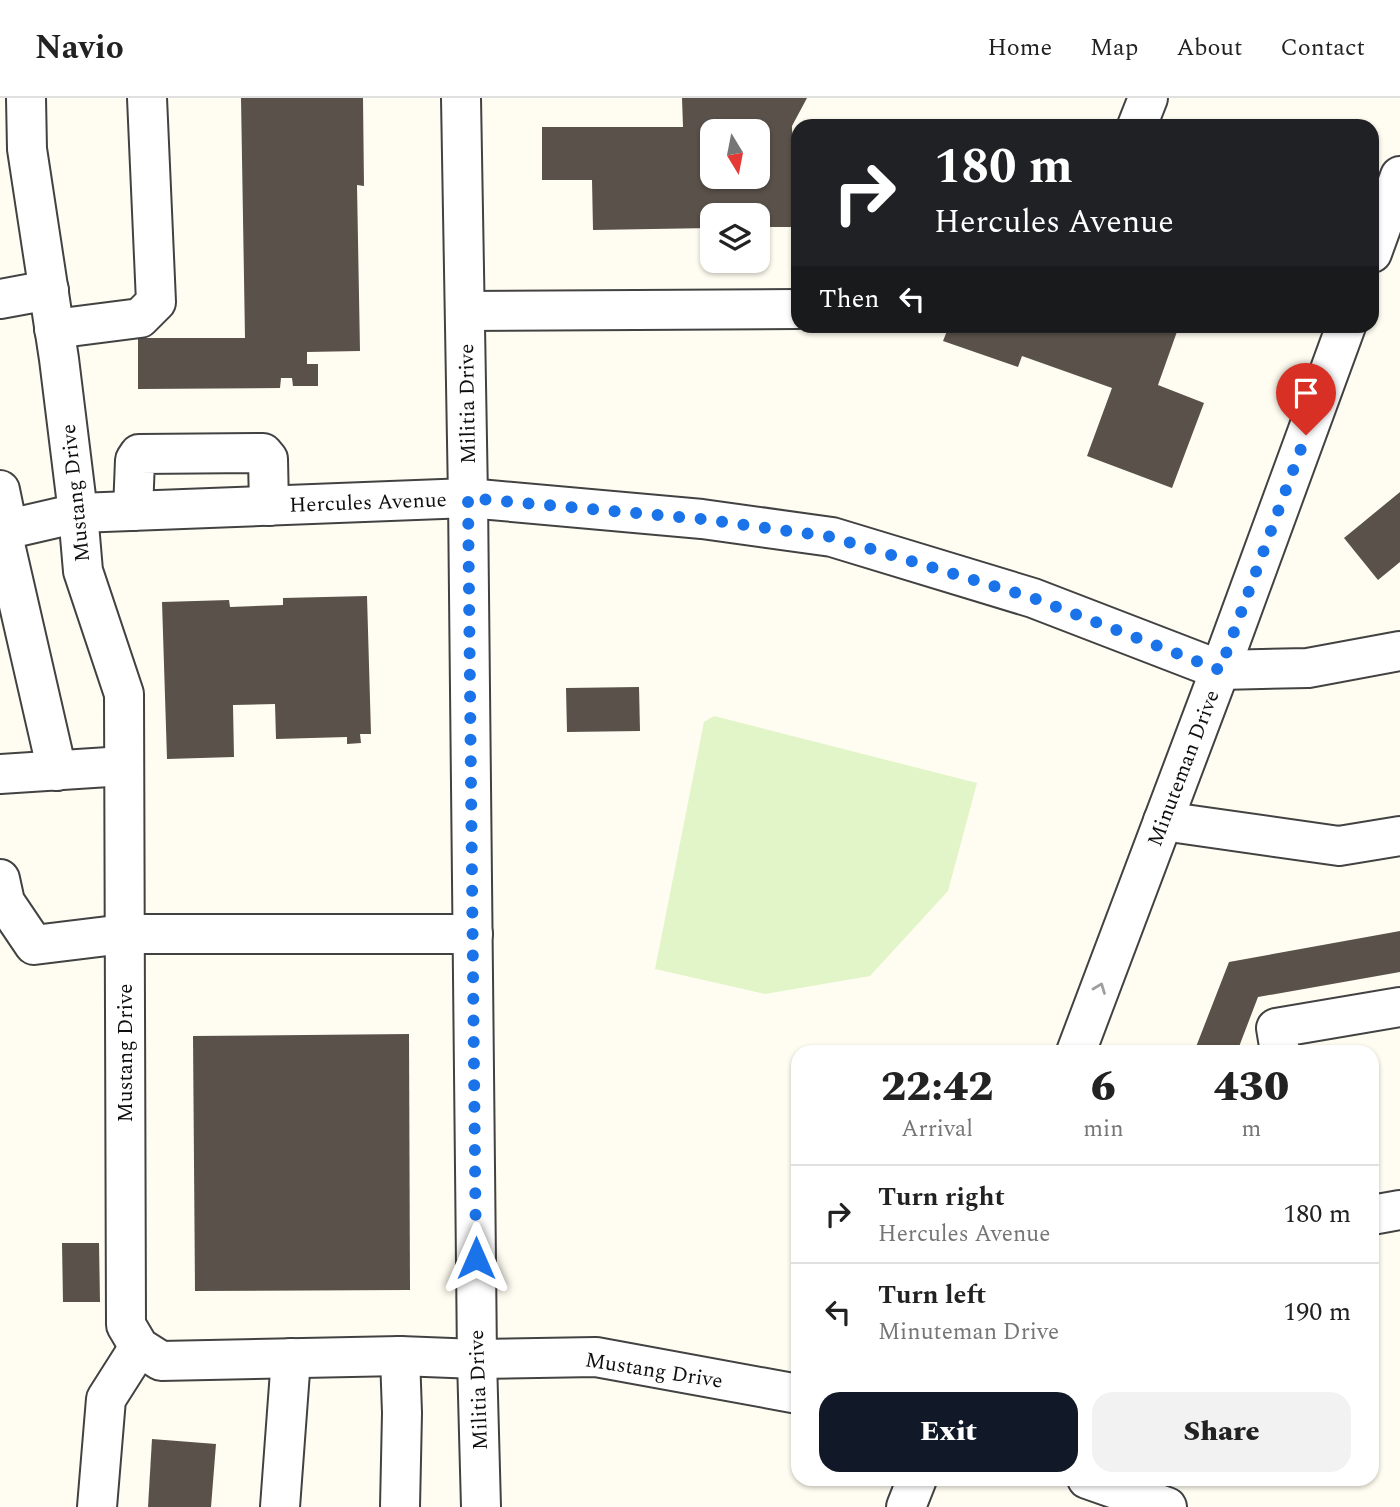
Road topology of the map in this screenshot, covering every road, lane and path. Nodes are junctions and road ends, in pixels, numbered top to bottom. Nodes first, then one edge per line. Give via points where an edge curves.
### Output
1 (26, 98) edge
2 (147, 98) edge
3 (461, 98) edge
4 (1148, 98) edge
5 (1140, 119) edge
6 (1400, 176) edge
7 (1379, 233) edge
8 (48, 290) junction
9 (0, 299) edge
10 (791, 309) edge
11 (465, 311) junction
12 (54, 329) junction
13 (1339, 333) edge
14 (0, 490) edge
15 (468, 498) junction
16 (269, 506) junction
17 (134, 511) junction
18 (78, 513) junction
19 (3, 530) edge
20 (1400, 651) edge
21 (1220, 670) junction
22 (124, 766) junction
23 (57, 771) junction
24 (0, 774) edge
25 (1163, 821) junction
26 (1400, 836) edge
27 (0, 879) edge
28 (124, 934) junction
29 (472, 934) junction
30 (1400, 1007) edge
31 (1079, 1045) edge
32 (1279, 1045) edge
33 (1400, 1210) edge
34 (1379, 1214) edge
35 (139, 1348) junction
36 (400, 1356) junction
37 (291, 1358) junction
38 (477, 1359) junction
39 (791, 1393) edge
40 (914, 1486) edge
41 (1107, 1486) edge
42 (97, 1507) edge
43 (280, 1507) edge
44 (400, 1507) edge
45 (481, 1507) edge
46 (906, 1507) edge
47 (1167, 1507) edge

1 - 8 street, Mustang Drive via 27,149
2 - 12 street via 156,302 140,318
3 - 11 street, Militia Drive
4 - 5 street
6 - 7 street
8 - 9 street
8 - 12 street, Mustang Drive
10 - 11 street
11 - 15 street, Militia Drive
12 - 18 street, Mustang Drive
13 - 21 street, Minuteman Drive
14 - 19 street
15 - 16 street, Hercules Avenue
15 - 21 street, Hercules Avenue via 702,519 832,537 1033,598
15 - 29 street, Militia Drive
16 - 17 street, Hercules Avenue
16 - 17 street via 268,459 263,453 139,454
17 - 18 street, Hercules Avenue
18 - 19 street, Hercules Avenue
18 - 22 street, Mustang Drive via 83,570 124,694
19 - 23 street
20 - 21 street via 1308,668
21 - 25 street, Minuteman Drive
22 - 23 street
22 - 28 street, Mustang Drive
23 - 24 street
25 - 26 street via 1339,846
31 -> 25 street, Minuteman Drive
27 - 28 street via 5,902 34,945
28 - 29 street
28 - 35 street, Mustang Drive via 126,1325
29 - 38 street, Militia Drive
30 - 32 street via 1276,1028
33 - 34 street
35 - 37 street, Mustang Drive via 161,1362
35 - 42 street via 106,1399
36 - 37 street, Mustang Drive
36 - 38 street, Mustang Drive
36 - 44 street
37 - 43 street
38 - 39 street, Mustang Drive via 596,1357
38 - 45 street, Militia Drive
40 - 46 street
41 - 47 street

